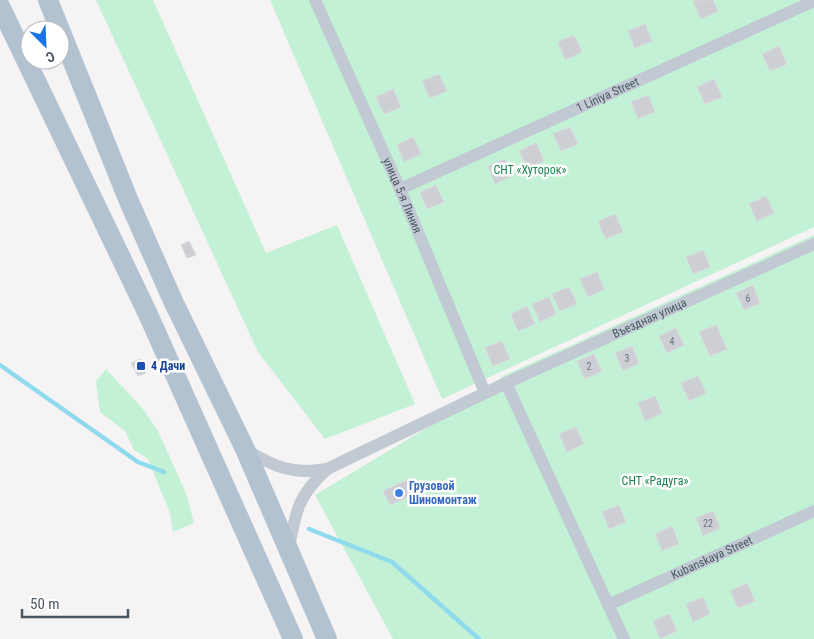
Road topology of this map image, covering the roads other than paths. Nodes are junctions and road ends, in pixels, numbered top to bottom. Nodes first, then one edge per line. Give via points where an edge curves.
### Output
1 (48, 0) edge
2 (315, 0) edge
3 (814, 1) edge
4 (0, 6) edge
5 (400, 189) junction
6 (814, 244) edge
7 (506, 383) junction
8 (485, 393) junction
9 (245, 448) junction
10 (327, 469) junction
11 (814, 511) edge
12 (288, 549) junction
13 (608, 605) junction
14 (293, 639) edge
15 (327, 639) edge
16 (624, 639) edge

1 - 9 main road via 128,199
2 - 5 street, улица 5-я Линия
3 - 5 street, 1 Liniya Street
4 - 14 main road via 147,312
5 - 8 street, улица 5-я Линия
6 - 7 street, Въездная улица
7 - 8 street, Въездная улица
7 - 13 street
8 - 10 street, Въездная улица
9 - 10 street via 266,462 289,470 306,473
9 - 12 main road
10 - 12 street via 302,496
11 - 13 street, Kubanskaya Street
12 - 15 main road
13 - 16 street

